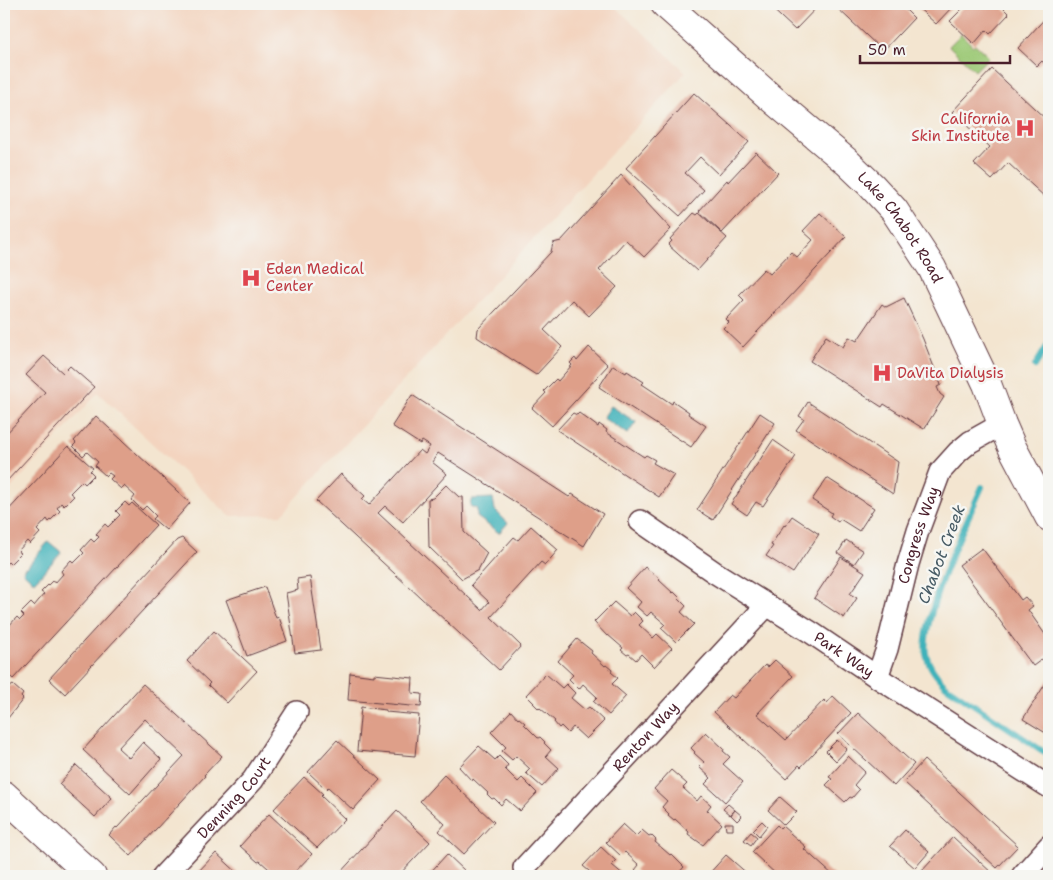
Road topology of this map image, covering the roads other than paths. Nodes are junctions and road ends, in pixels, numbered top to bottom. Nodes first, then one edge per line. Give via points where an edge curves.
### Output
1 (665, 4) edge
2 (1002, 424) junction
3 (1049, 517) edge
4 (640, 521) dead end
5 (767, 605) junction
6 (877, 677) junction
7 (298, 712) dead end
8 (1049, 787) edge
9 (4, 796) edge
10 (1049, 846) edge
11 (524, 868) dead end
12 (92, 876) edge
13 (163, 876) edge
14 (1022, 876) edge

1 - 2 main road, Lake Chabot Road via 847,162 894,210 932,268 987,384
2 - 3 main road, Lake Chabot Road
2 - 6 street, Congress Way via 970,442 940,472 918,531
4 - 5 street, Park Way
5 - 6 street, Park Way
5 - 11 street, Renton Way
6 - 8 street, Park Way
7 - 13 street, Denning Court via 253,780
9 - 12 main road
10 - 14 street

